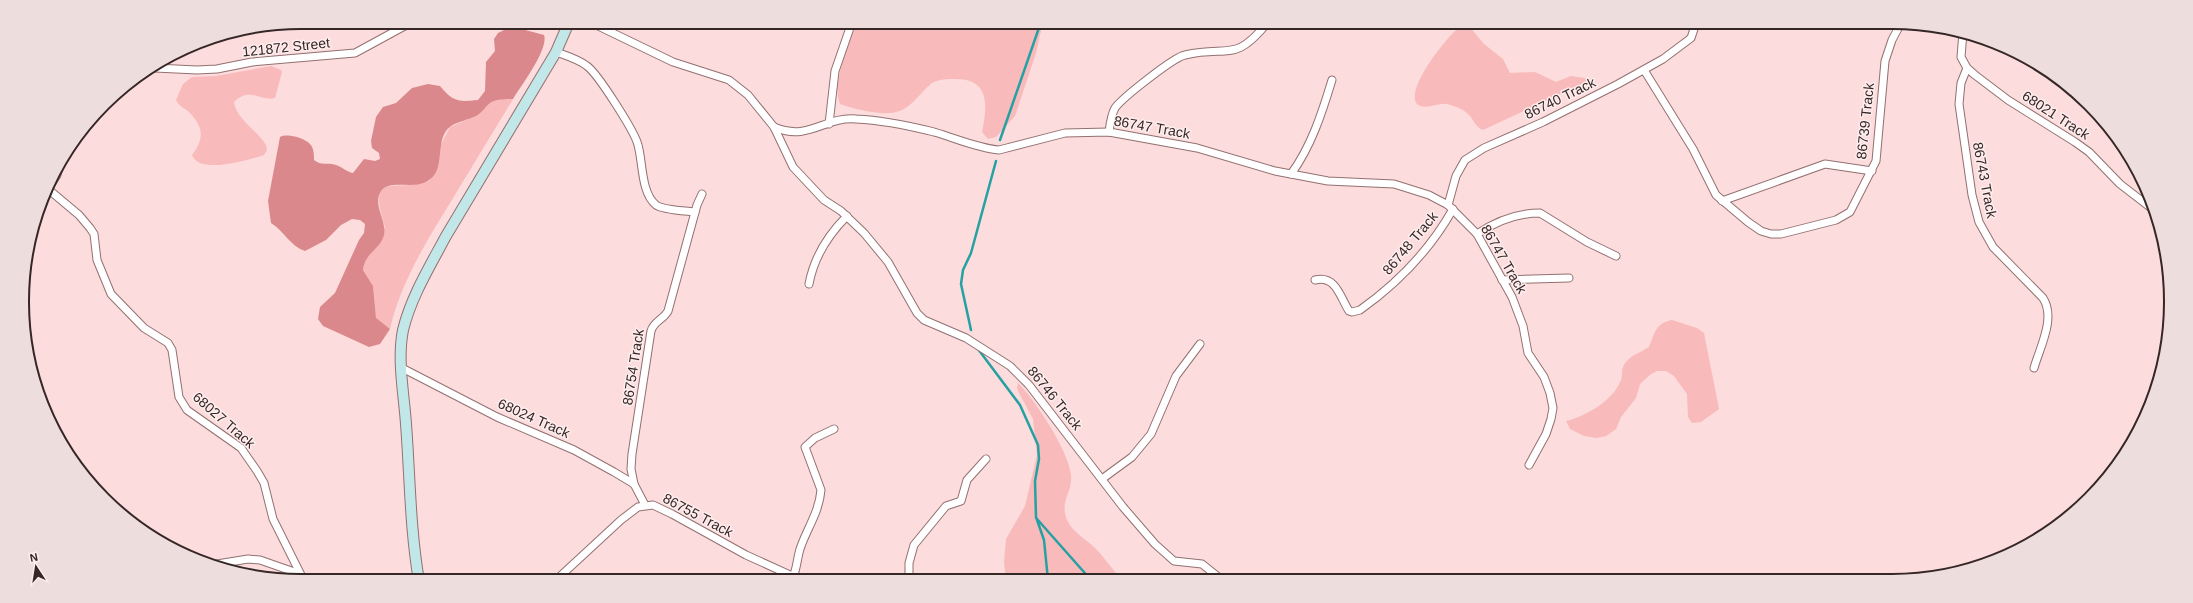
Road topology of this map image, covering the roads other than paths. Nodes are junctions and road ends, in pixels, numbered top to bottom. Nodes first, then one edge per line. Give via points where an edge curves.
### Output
1 (400, 29) edge
2 (567, 29) edge
3 (604, 29) edge
4 (850, 29) edge
5 (1262, 29) edge
6 (1694, 29) edge
7 (1898, 29) edge
8 (1962, 38) edge
9 (556, 52) junction
10 (161, 68) edge
11 (1967, 68) junction
12 (1644, 70) junction
13 (1332, 80) dead end
14 (829, 124) junction
15 (774, 127) junction
16 (1109, 132) junction
17 (1872, 171) junction
18 (1291, 174) junction
19 (52, 192) edge
20 (702, 194) dead end
21 (1722, 201) junction
22 (2146, 205) edge
23 (1451, 207) junction
24 (695, 212) junction
25 (847, 216) junction
26 (1476, 234) junction
27 (1616, 256) dead end
28 (1569, 278) dead end
29 (1315, 280) dead end
30 (1502, 280) junction
31 (809, 284) dead end
32 (1200, 344) dead end
33 (402, 368) junction
34 (2034, 368) dead end
35 (834, 430) dead end
36 (986, 459) dead end
37 (1529, 465) dead end
38 (1102, 479) junction
39 (634, 484) junction
40 (645, 505) junction
41 (224, 563) edge
42 (291, 573) edge
43 (300, 574) edge
44 (418, 574) edge
45 (563, 574) edge
46 (787, 574) edge
47 (794, 574) edge
48 (909, 574) edge
49 (1214, 574) edge

1 - 10 street, 121872 Street via 364,50 350,54 252,62 217,69
2 - 9 street
3 - 15 street via 673,62 729,80 748,95
4 - 14 street via 835,71
5 - 16 street via 1255,38 1239,49 1178,57 1131,92 1115,108
6 - 12 street, 86740 Track via 1691,38 1682,46
7 - 17 street, 86739 Track via 1885,61 1878,127 1879,148
8 - 11 street via 1961,57
9 - 24 street via 576,59 595,73 628,124 638,143 645,187 650,198 657,206
9 - 33 street via 430,266 406,318
11 - 22 street, 68021 Track via 2008,100 2089,152 2120,184
11 - 34 street, 86743 Track via 1959,92 1959,104 1972,195 1979,222 1993,248 2043,298 2048,308 2048,322
12 - 21 street, 86739 Track via 1693,149 1712,189
12 - 23 street, 86740 Track via 1473,155 1460,167
13 - 18 street via 1308,146
14 - 15 street, 86747 Track via 800,132
14 - 16 street, 86747 Track via 843,118 856,118 932,132 999,150 1065,133
15 - 25 street, 86746 Track via 793,167 824,200
16 - 18 street, 86747 Track via 1197,148
17 - 21 street via 1825,164
17 - 21 street, 86739 Track via 1855,205 1844,217 1781,234 1761,231
18 - 23 street, 86747 Track via 1328,181 1394,184 1429,195
19 - 43 street, 68027 Track via 94,234 97,260 111,294 144,328 168,343 172,350 182,404 194,416 240,448 257,471 264,484 273,519
20 - 24 street, 86754 Track
23 - 26 street, 86747 Track
23 - 29 street, 86748 Track via 1430,243 1401,277 1360,310 1352,312 1331,282 1325,279
24 - 39 street, 86754 Track via 668,311 666,316 654,323 651,331 632,454
25 - 31 street via 821,248
25 - 38 street, 86746 Track via 888,262 917,313 933,324 966,338 1010,366 1029,385
26 - 27 street via 1501,221 1540,213 1587,242
26 - 30 street, 86747 Track
28 - 30 street
30 - 37 street, 86747 Track via 1520,314 1528,352 1544,377 1552,401 1551,419 1546,434
32 - 38 street via 1173,381 1156,425 1132,457
33 - 39 street, 68024 Track via 497,417 574,450
33 - 44 street via 413,538
35 - 47 street via 810,440 805,446 821,490 821,497 816,517 799,551
36 - 48 street via 966,480 961,501 946,506 914,545
38 - 49 street, 86746 Track via 1132,518 1168,557 1181,562 1202,564
39 - 40 street
40 - 45 street, 86755 Track via 638,506 621,520
40 - 46 street, 86755 Track via 653,505 672,514
41 - 42 street via 260,560

